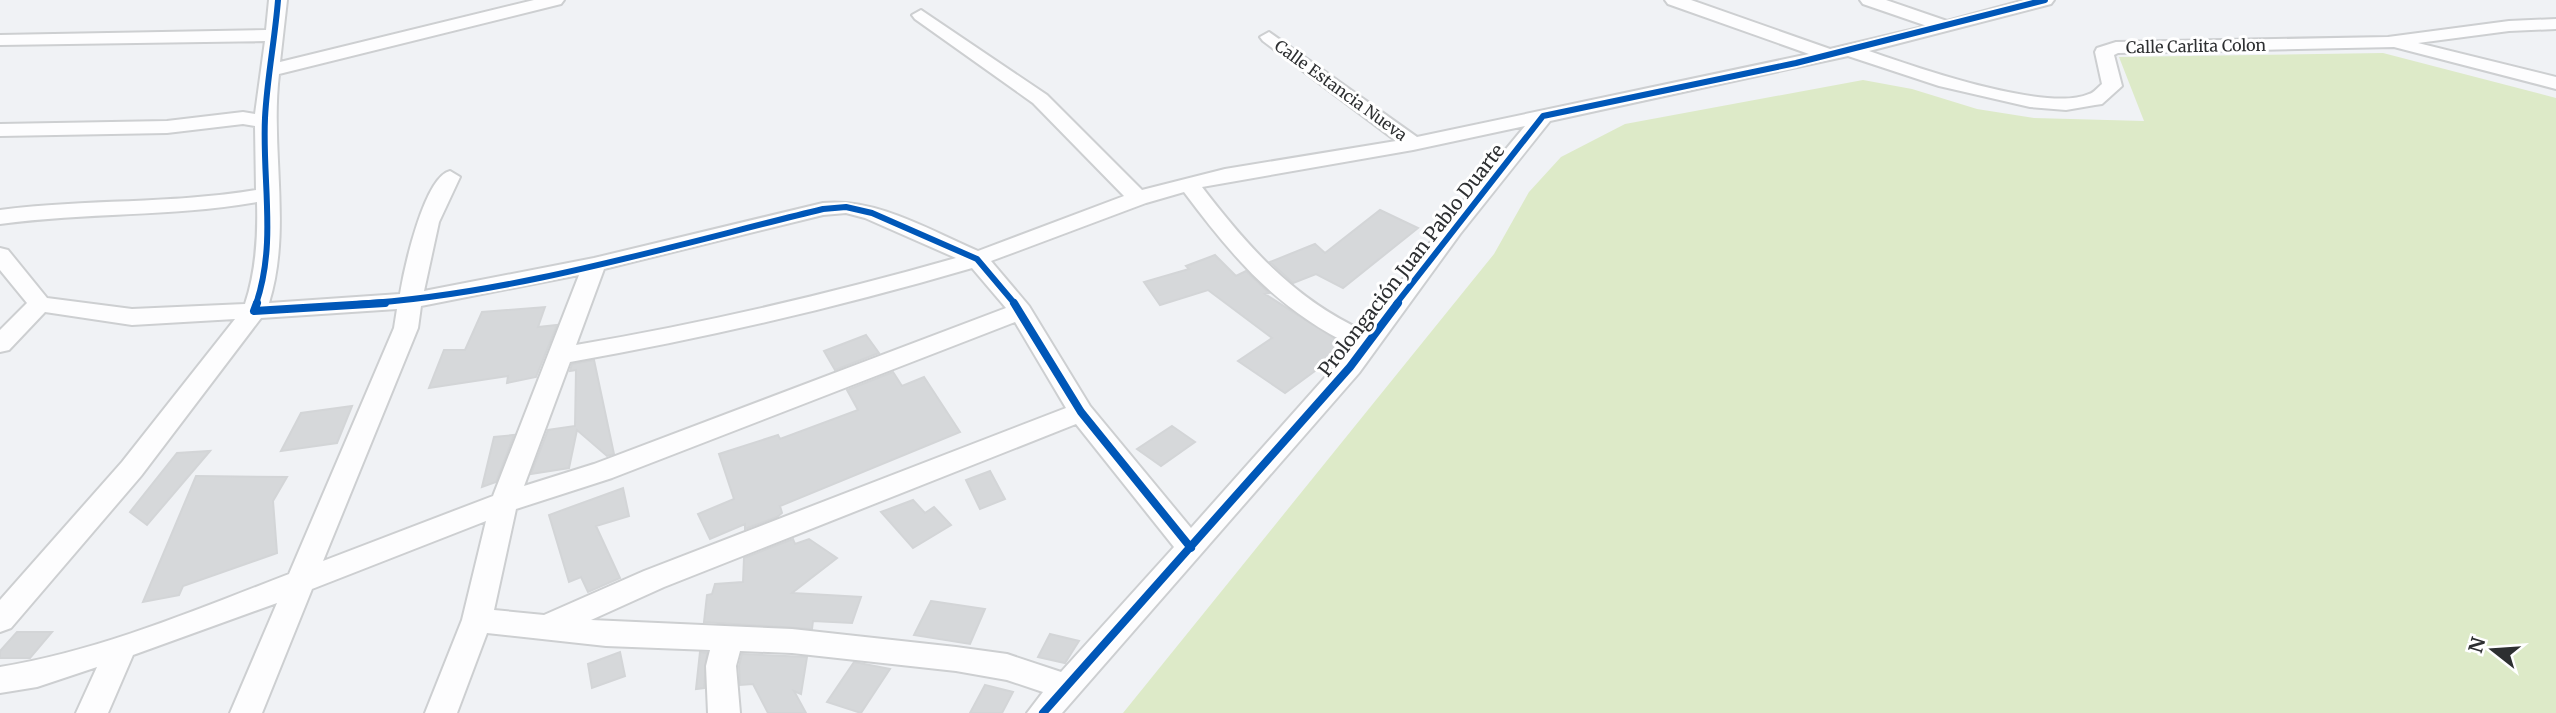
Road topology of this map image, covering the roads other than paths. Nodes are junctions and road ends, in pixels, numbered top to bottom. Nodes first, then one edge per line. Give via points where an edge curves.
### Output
1 (278, 0) edge
2 (555, 0) edge
3 (1674, 0) edge
4 (1869, 0) edge
5 (2045, 0) edge
6 (920, 15) dead end
7 (2556, 24) edge
8 (1949, 27) junction
9 (276, 35) junction
10 (1269, 37) dead end
11 (0, 40) edge
12 (2388, 41) junction
13 (1841, 54) junction
14 (271, 70) junction
15 (2556, 83) edge
16 (266, 111) junction
17 (1544, 116) junction
18 (10, 130) edge
19 (1413, 144) junction
20 (0, 147) edge
21 (450, 177) dead end
22 (1189, 184) junction
23 (268, 194) junction
24 (1139, 198) junction
25 (0, 217) edge
26 (0, 255) edge
27 (977, 259) junction
28 (594, 265) junction
29 (412, 301) junction
30 (40, 304) junction
31 (254, 311) junction
32 (1021, 311) junction
33 (1368, 343) junction
34 (0, 344) edge
35 (559, 356) junction
36 (1081, 412) junction
37 (504, 503) junction
38 (1191, 548) junction
39 (302, 581) junction
40 (0, 620) edge
41 (477, 620) junction
42 (552, 625) junction
43 (729, 637) junction
44 (121, 648) junction
45 (0, 680) edge
46 (1068, 687) junction
47 (92, 713) edge
48 (246, 713) edge
49 (442, 713) edge
50 (724, 713) edge
51 (1043, 713) edge

1 - 9 street
2 - 14 street
3 - 13 street
4 - 8 street
5 - 8 street
6 - 24 street via 1040,99
7 - 12 street, Calle Carlita Colon
8 - 13 street
9 - 11 street
9 - 14 street
10 - 19 street, Calle Estancia Nueva
12 - 13 street, Calle Carlita Colon via 2116,48 2104,52 2112,86 2107,96 2093,103 2067,105 1980,92
12 - 15 street
13 - 17 street
14 - 16 street
16 - 18 street via 167,127
16 - 23 street
17 - 19 street
17 - 33 street, Prolongación Juan Pablo Duarte
18 - 20 street
19 - 22 street
21 - 29 street via 428,222
22 - 24 street
22 - 33 street via 1232,241 1285,298
23 - 25 street via 228,203 37,211
23 - 31 street via 270,254
24 - 27 street
26 - 30 street
27 - 28 street via 872,213 834,207
27 - 32 street
27 - 35 street via 851,296 692,333
28 - 29 street
28 - 35 street
29 - 31 street
29 - 39 street via 406,328
30 - 31 street via 132,317
30 - 34 street
31 - 40 street via 80,534
32 - 36 street
32 - 37 street via 640,457
33 - 38 street, Prolongación Juan Pablo Duarte
35 - 37 street
36 - 38 street
36 - 42 street via 666,574
37 - 39 street
37 - 41 street
38 - 46 street, Prolongación Juan Pablo Duarte
39 - 44 street
39 - 48 street
41 - 42 street
41 - 49 street
42 - 43 street via 606,634
43 - 46 street via 956,659 1007,667
43 - 50 street via 721,666
44 - 45 street via 37,674
44 - 47 street
46 - 51 street, Prolongación Juan Pablo Duarte

